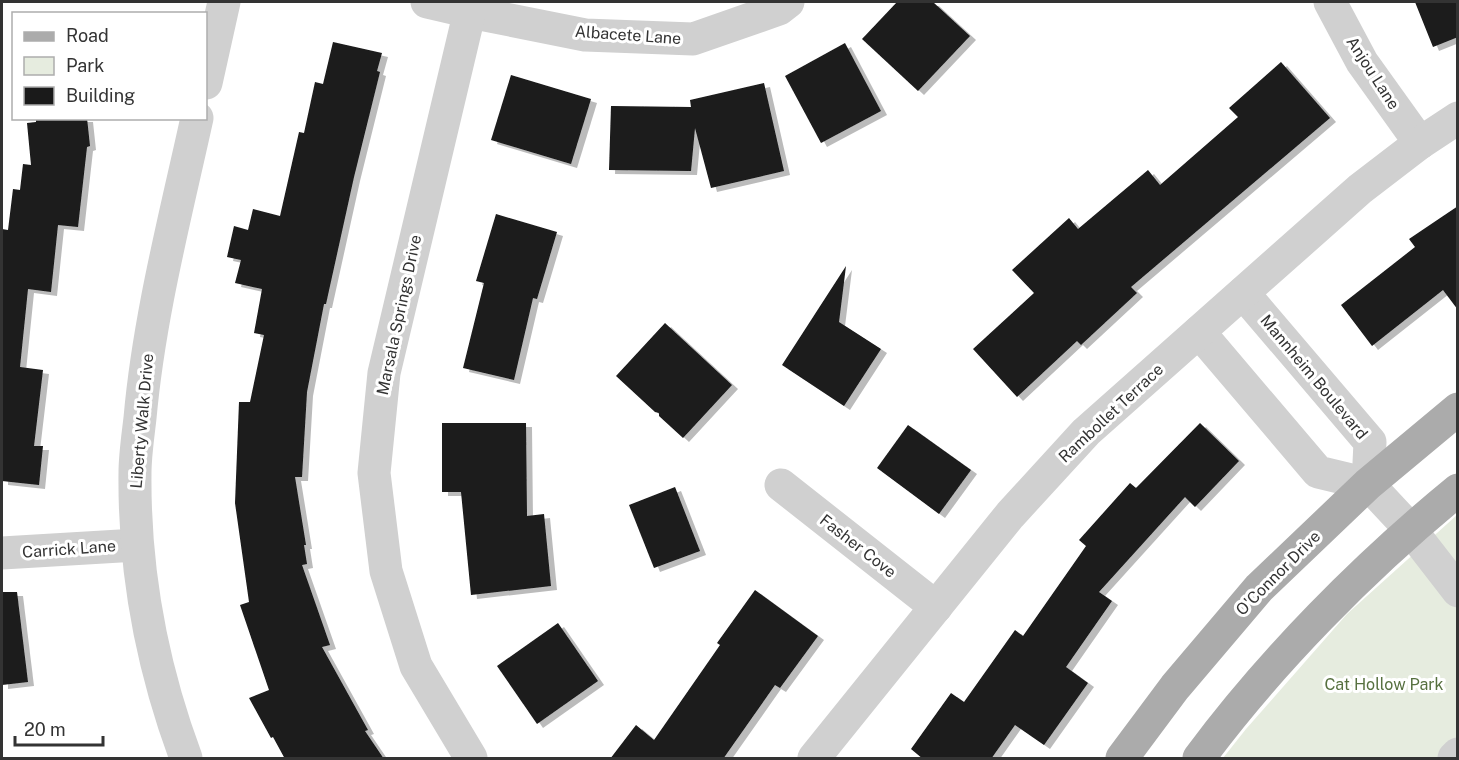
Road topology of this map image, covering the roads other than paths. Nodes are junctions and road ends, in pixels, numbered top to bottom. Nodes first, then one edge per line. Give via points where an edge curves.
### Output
1 (224, 2) edge
2 (427, 2) edge
3 (788, 2) edge
4 (1330, 2) edge
5 (471, 7) edge
6 (207, 78) edge
7 (1458, 118) edge
8 (197, 120) edge
9 (1420, 142) junction
10 (1243, 293) junction
11 (1199, 332) junction
12 (1458, 409) edge
13 (1368, 484) junction
14 (781, 485) dead end
15 (1458, 490) edge
16 (1410, 529) junction
17 (137, 544) junction
18 (2, 553) edge
19 (1458, 591) edge
20 (936, 608) junction
21 (1458, 754) edge
22 (186, 759) edge
23 (471, 759) edge
24 (814, 759) edge
25 (1122, 759) edge
26 (1199, 759) edge
27 (1454, 759) edge

1 - 6 street
2 - 5 street, Albacete Lane
3 - 5 street, Albacete Lane via 779,9 693,39 585,35
4 - 9 street, Anjou Lane via 1362,62
5 - 23 street, Marsala Springs Drive via 384,373 374,473 386,572 416,666
7 - 9 street, Rambollet Terrace
8 - 17 street, Liberty Walk Drive via 143,381 135,471
9 - 10 street, Rambollet Terrace via 1360,189
10 - 11 street, Rambollet Terrace
10 - 13 street, Mannheim Boulevard via 1370,442
11 - 13 street via 1318,472
11 - 20 street, Rambollet Terrace via 1086,432 1010,515
12 - 13 main road, O'Connor Drive
13 - 16 street
13 - 25 main road, O'Connor Drive via 1259,588 1175,687
14 - 20 street, Fasher Cove
15 - 16 main road
16 - 19 street
16 - 26 main road via 1309,629
17 - 18 street, Carrick Lane
17 - 22 street, Liberty Walk Drive via 154,657
20 - 24 street, Rambollet Terrace
21 - 27 street

